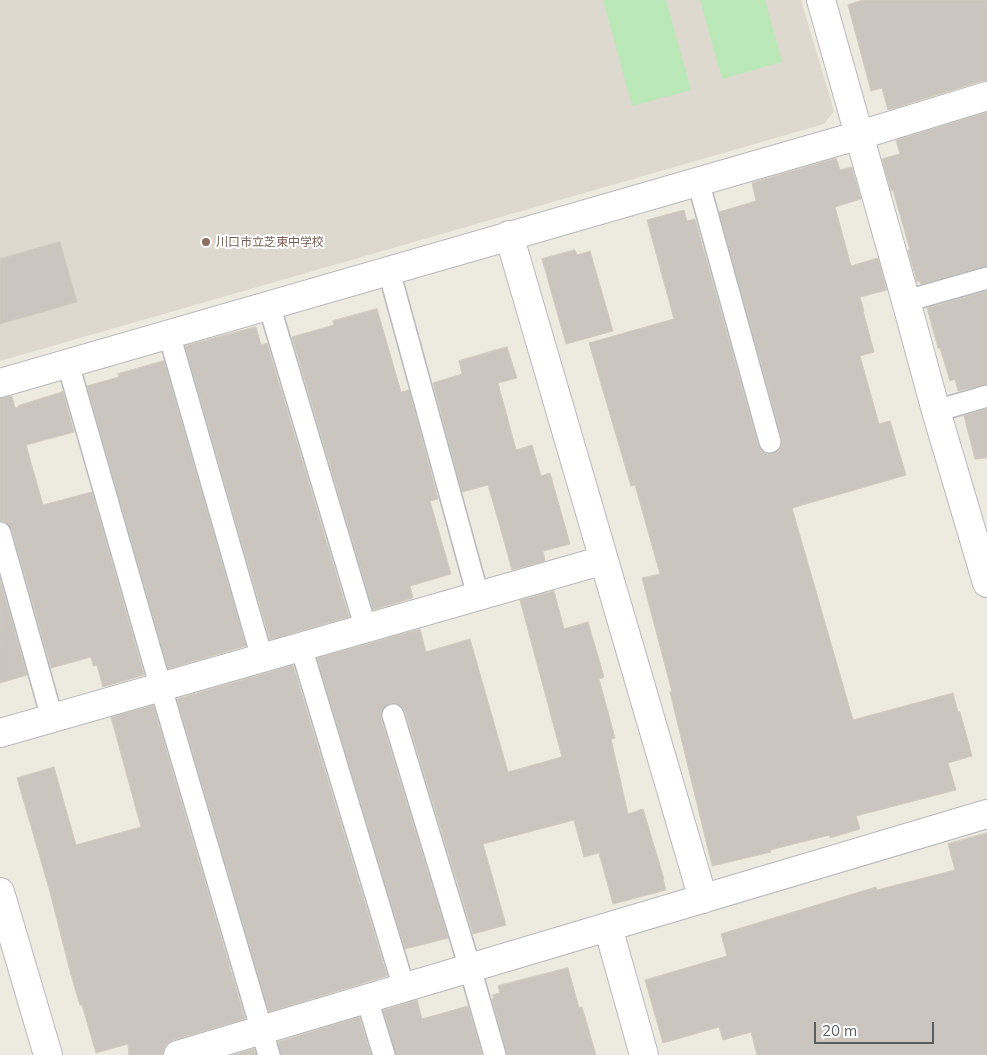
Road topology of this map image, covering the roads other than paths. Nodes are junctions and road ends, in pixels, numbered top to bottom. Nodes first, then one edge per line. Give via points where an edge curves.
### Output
1 (821, 0) edge
2 (987, 96) edge
3 (860, 135) junction
4 (698, 181) junction
5 (509, 235) junction
6 (389, 271) junction
7 (987, 278) edge
8 (906, 301) junction
9 (269, 305) junction
10 (169, 334) junction
11 (68, 364) junction
12 (0, 383) edge
13 (987, 396) edge
14 (936, 411) junction
15 (770, 442) dead end
16 (0, 533) edge
17 (604, 560) junction
18 (987, 583) edge
19 (478, 596) junction
20 (366, 629) junction
21 (301, 647) junction
22 (262, 658) junction
23 (161, 688) junction
24 (393, 715) dead end
25 (52, 718) junction
26 (0, 733) edge
27 (987, 814) edge
28 (0, 892) edge
29 (703, 899) junction
30 (608, 927) junction
31 (470, 968) junction
32 (404, 988) junction
33 (367, 999) junction
34 (266, 1042) edge
35 (48, 1055) edge
36 (178, 1055) edge
37 (384, 1055) edge
38 (495, 1055) edge
39 (644, 1055) edge

1 - 3 street
2 - 3 street
3 - 4 street
3 - 8 street
4 - 5 street
4 - 15 lane
5 - 6 street
5 - 17 street
6 - 9 street
6 - 19 lane
7 - 8 lane
8 - 14 street
9 - 10 street
9 - 20 lane
10 - 11 street
10 - 22 lane
11 - 12 street
11 - 23 lane
13 - 14 lane
14 - 18 street
16 - 25 lane
17 - 19 street
17 - 29 street
19 - 20 street
20 - 21 street
21 - 22 street
21 - 32 lane
22 - 23 street
23 - 25 street
23 - 34 lane
24 - 31 lane
25 - 26 street
27 - 29 street
28 - 35 street
29 - 30 street
30 - 31 street
30 - 39 street
31 - 32 street
31 - 38 lane
32 - 33 street
33 - 34 street
33 - 37 lane
34 - 36 street

